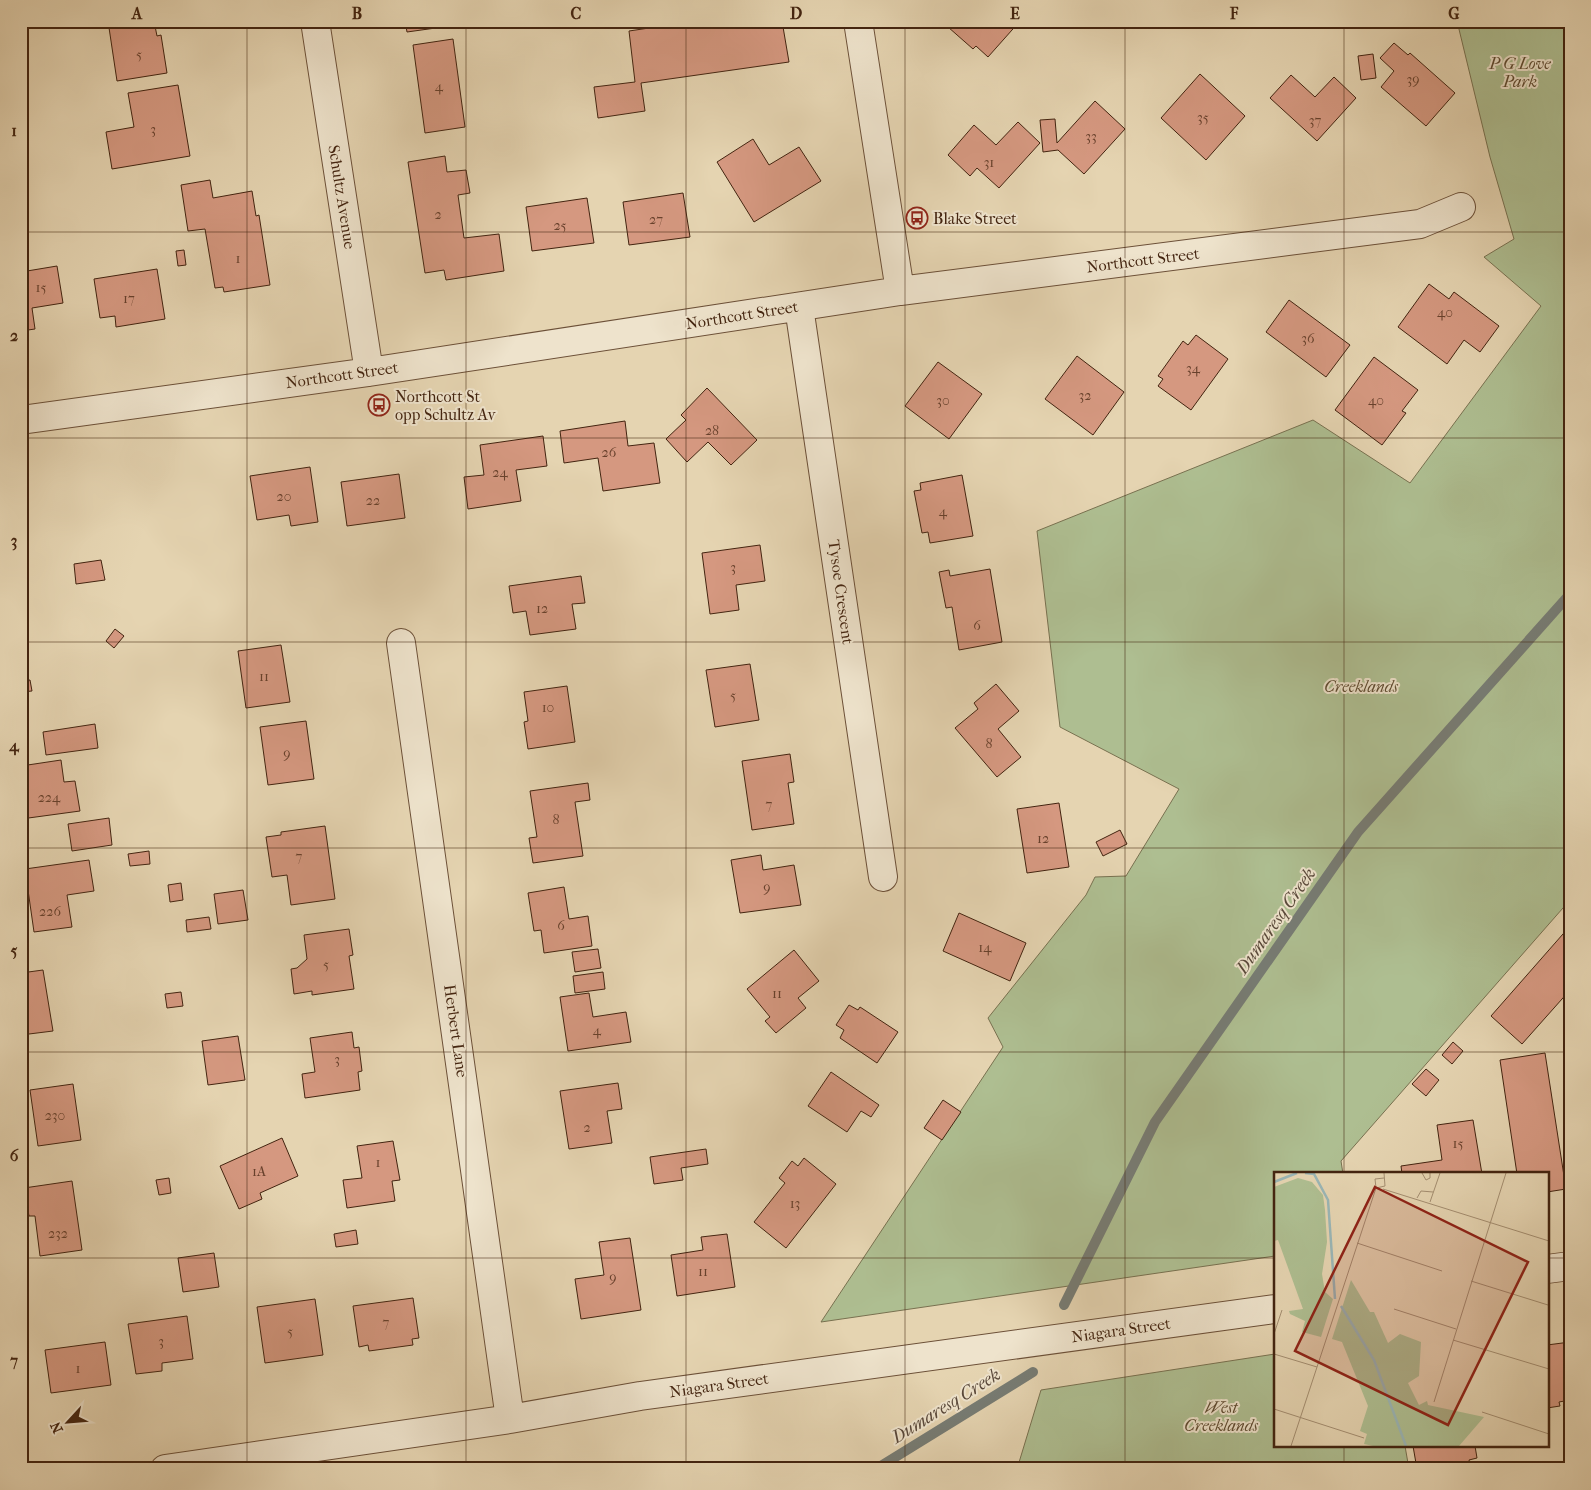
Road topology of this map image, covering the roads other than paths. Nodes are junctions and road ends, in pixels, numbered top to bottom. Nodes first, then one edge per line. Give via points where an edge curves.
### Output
1 (315, 21) edge
2 (858, 21) edge
3 (1461, 207) dead end
4 (900, 291) junction
5 (799, 307) junction
6 (369, 372) junction
7 (21, 420) edge
8 (401, 643) dead end
9 (883, 877) dead end
10 (1570, 1266) edge
11 (1548, 1269) edge
12 (1274, 1309) edge
13 (510, 1419) junction
14 (165, 1469) edge

1 - 6 street, Schultz Avenue
2 - 4 street
3 - 4 street, Northcott Street via 1420,224
4 - 5 street, Northcott Street
5 - 6 street, Northcott Street
5 - 9 street, Tysoe Crescent
6 - 7 street, Northcott Street
8 - 13 street, Herbert Lane
10 - 11 street
12 - 13 street, Niagara Street via 640,1396
13 - 14 street, Niagara Street

